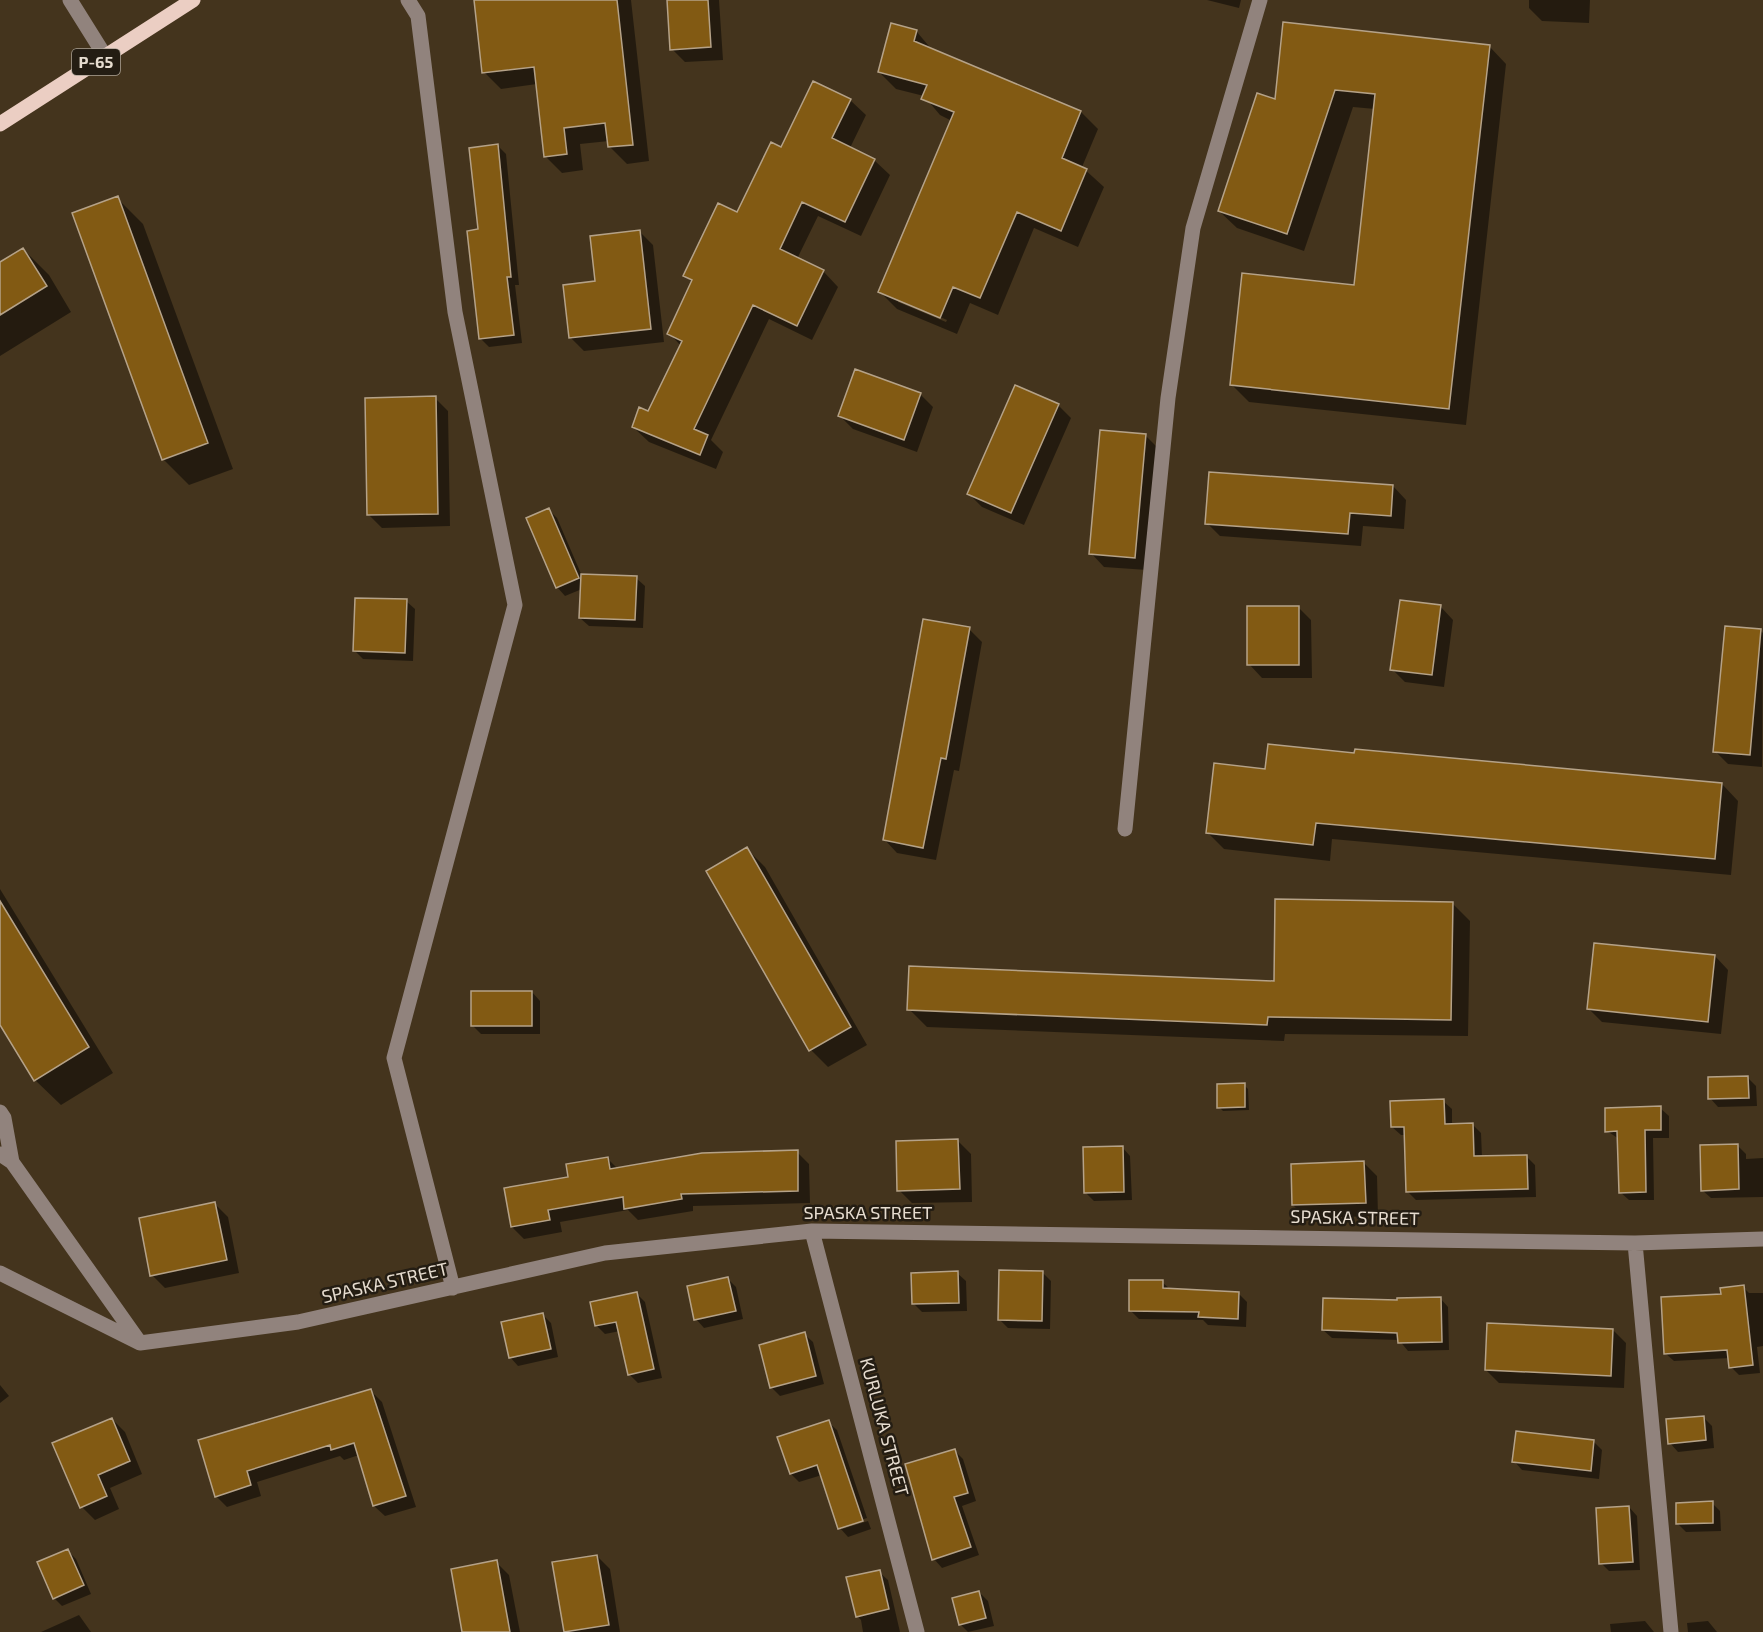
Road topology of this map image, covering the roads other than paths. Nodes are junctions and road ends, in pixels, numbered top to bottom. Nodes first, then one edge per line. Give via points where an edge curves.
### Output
1 (70, 0) edge
2 (193, 0) edge
3 (408, 0) edge
4 (1260, 0) edge
5 (105, 56) junction
6 (0, 124) edge
7 (1125, 829) dead end
8 (0, 1112) edge
9 (4, 1162) edge
10 (812, 1232) junction
11 (1763, 1239) edge
12 (1635, 1243) junction
13 (0, 1273) edge
14 (453, 1288) junction
15 (140, 1343) junction
16 (917, 1632) edge
17 (1671, 1632) edge

1 - 5 street
2 - 5 main road, Р-65
3 - 14 street via 418,16 455,312 515,605 394,1058
4 - 7 street via 1193,228 1168,398
5 - 6 main road, Р-65
8 - 9 street via 4,1118
9 - 15 street
10 - 12 street, SPASKA STREET
10 - 14 street, SPASKA STREET via 605,1253
10 - 16 street, KURLUKA STREET
11 - 12 street, SPASKA STREET
12 - 17 street
13 - 15 street
14 - 15 street, SPASKA STREET via 298,1322

